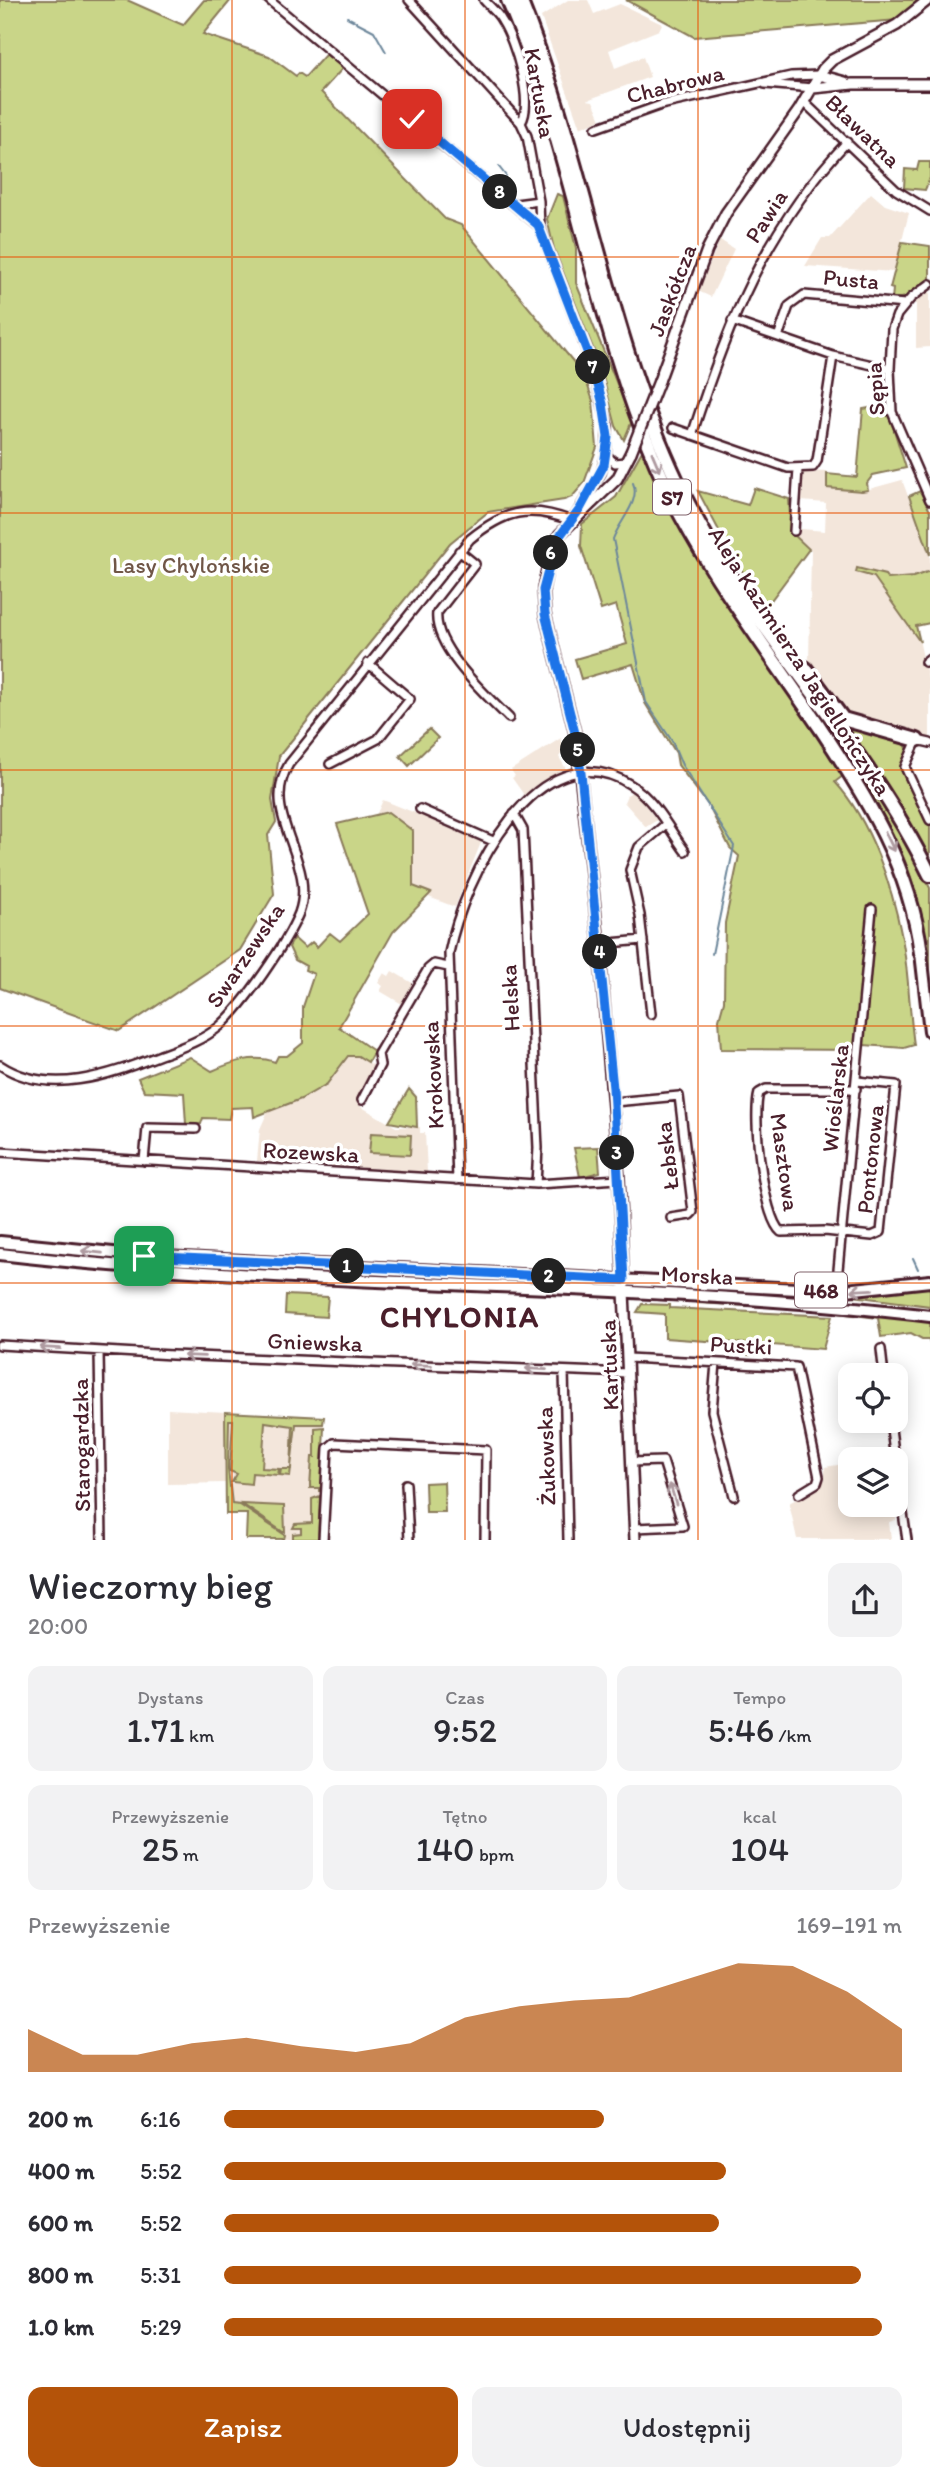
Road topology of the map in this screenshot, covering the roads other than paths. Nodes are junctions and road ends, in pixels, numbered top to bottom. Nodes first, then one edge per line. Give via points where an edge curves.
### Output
1 (269, 0) edge
2 (409, 0) edge
3 (484, 0) edge
4 (509, 0) edge
5 (520, 0) edge
6 (928, 0) edge
7 (819, 75) junction
8 (764, 83) junction
9 (853, 84) junction
10 (930, 85) edge
11 (813, 88) junction
12 (804, 102) junction
13 (521, 123) junction
14 (596, 128) dead end
15 (847, 142) junction
16 (539, 201) junction
17 (515, 204) junction
18 (930, 211) edge
19 (540, 228) junction
20 (930, 284) edge
21 (905, 304) junction
22 (732, 321) junction
23 (778, 337) junction
24 (833, 356) junction
25 (890, 369) junction
26 (673, 428) dead end
27 (692, 435) junction
28 (606, 455) junction
29 (626, 463) junction
30 (798, 469) junction
31 (930, 499) edge
32 (572, 521) junction
33 (794, 531) dead end
34 (459, 551) junction
35 (775, 639) junction
36 (368, 663) junction
37 (509, 718) dead end
38 (924, 742) edge
39 (330, 764) dead end
40 (581, 773) junction
41 (420, 809) dead end
42 (514, 814) junction
43 (930, 820) edge
44 (666, 824) junction
45 (493, 841) junction
46 (685, 851) dead end
47 (930, 875) edge
48 (872, 909) dead end
49 (643, 940) junction
50 (599, 944) junction
51 (921, 953) joint
52 (448, 967) junction
53 (651, 1014) dead end
54 (930, 1031) edge
55 (0, 1065) edge
56 (856, 1085) junction
57 (362, 1100) dead end
58 (614, 1102) junction
59 (196, 1129) dead end
60 (0, 1153) edge
61 (144, 1161) junction
62 (619, 1179) junction
63 (457, 1180) junction
64 (536, 1184) junction
65 (671, 1218) dead end
66 (839, 1233) junction
67 (0, 1242) edge
68 (0, 1254) edge
69 (624, 1280) junction
70 (930, 1281) edge
71 (836, 1291) junction
72 (625, 1293) junction
73 (930, 1316) edge
74 (0, 1345) edge
75 (881, 1349) dead end
76 (99, 1351) junction
77 (628, 1358) junction
78 (716, 1363) junction
79 (883, 1363) edge
80 (564, 1371) junction
81 (628, 1373) junction
82 (631, 1462) junction
83 (407, 1484) dead end
84 (799, 1494) dead end
85 (734, 1496) dead end
86 (904, 1517) edge
87 (634, 1528) junction
88 (102, 1539) edge
89 (323, 1539) edge
90 (409, 1539) edge
91 (485, 1539) edge
92 (568, 1539) edge
93 (635, 1539) edge
94 (907, 1539) edge

1 - 17 street
2 - 13 street
3 - 13 street, Kartuska via 501,18 517,54 525,106
4 -> 51 highway, Aleja Kazimierza Jagiellończyka / S7 via 656,463 707,559 886,833 909,891
5 - 35 highway, Aleja Kazimierza Jagiellończyka / S7 via 557,103 656,434 700,526
6 - 7 street via 897,24 832,60
7 - 8 street, Chabrowa
7 - 9 street, Chabrowa
7 - 11 street, Jaskółcza
8 - 11 street, Chabrowa
8 - 14 street, Chabrowa via 661,105
9 - 10 street, Chabrowa
9 - 11 street, Chabrowa
11 - 12 street, Jaskółcza
12 - 15 street, Bławatna
12 - 29 street, Jaskółcza, bridge via 737,194 707,250
13 - 16 street, Kartuska
15 - 18 street, Bławatna via 896,190
15 - 22 street, Pawia via 818,172 779,227
16 - 17 street
16 - 19 street, Kartuska
17 - 19 street
19 - 28 street, Kartuska via 599,387 608,426
20 - 21 street, Sępia
21 - 23 street, Pusta via 804,295 789,306
21 - 25 street, Sępia via 892,329
22 - 23 street
22 - 27 street, Pawia
23 - 24 street
24 - 25 street
24 - 30 street via 816,464
25 - 31 street, Sępia via 892,412
26 - 27 street
27 - 30 street
28 - 29 street via 615,463
28 - 32 street, Kartuska
29 - 32 street, Jaskółcza via 610,486
30 - 33 street
32 - 34 street, Swarzewska via 545,512 511,514 485,527
32 - 40 street, Kartuska via 556,541 543,590
34 - 36 street, Swarzewska
34 - 37 street via 475,564 437,613 439,633 474,682
35 - 38 highway via 803,665 843,719
35 - 47 highway, Aleja Kazimierza Jagiellończyka / S7 via 883,793
36 - 39 street via 410,699 378,739
36 - 55 street, Swarzewska via 283,775 279,811 299,864 302,899 289,933 230,1017 190,1044 95,1077 36,1080
38 - 43 street via 905,767
40 - 42 street, Krokowska via 545,787
40 - 44 street via 608,774 631,785
40 - 50 street, Kartuska
41 - 45 street
42 - 45 street, Krokowska
42 - 64 street, Helska via 523,830
44 - 46 street
44 - 49 street via 644,841 632,864
45 - 52 street, Krokowska via 454,930
48 - 56 street, Wioślarska
49 - 50 street
49 - 53 street
50 - 58 street, Kartuska
51 - 54 main road, Aleja Kazimierza Jagiellończyka / S7
52 - 57 street via 434,964 428,969 378,1054 380,1065
52 - 63 street, Krokowska
56 - 66 street, Wioślarska
56 - 66 street, Pontonowa via 897,1086 882,1230 872,1236
56 - 66 street, Masztowa via 766,1089 757,1097 757,1141 774,1225 786,1233
58 - 62 street, Kartuska
58 - 65 street, Łebska via 679,1096 693,1212
59 - 61 street via 147,1128
60 - 61 street, Rozewska
61 - 63 street, Rozewska
62 - 64 street, Rozewska
62 - 69 street, Kartuska
63 - 64 street, Rozewska
66 - 71 street, Wioślarska
69 -> 67 main road, Morska / 468 via 144,1256
68 - 72 main road, Morska / 468 via 141,1268
69 - 71 main road, Morska / 468
69 - 72 street, Kartuska
70 -> 71 main road, Morska / 468
72 - 73 main road, Morska / 468 via 805,1302
72 - 77 street, Kartuska
76 -> 74 street, Gniewska
75 - 79 street
80 -> 76 street, Gniewska
76 - 88 street, Starogardzka
77 - 78 street, Pustki
77 - 81 street, Kartuska
78 - 84 street, Pustki via 796,1367 819,1477
78 - 85 street via 712,1411
80 - 81 street, Gniewska
80 - 92 street, Żukowska
81 - 82 street, Kartuska
82 - 87 street, Kartuska
87 -> 82 street via 683,1526 663,1461
83 - 90 street
86 - 94 street
87 - 93 street, Kartuska
89 - 91 street via 330,1444 486,1450

